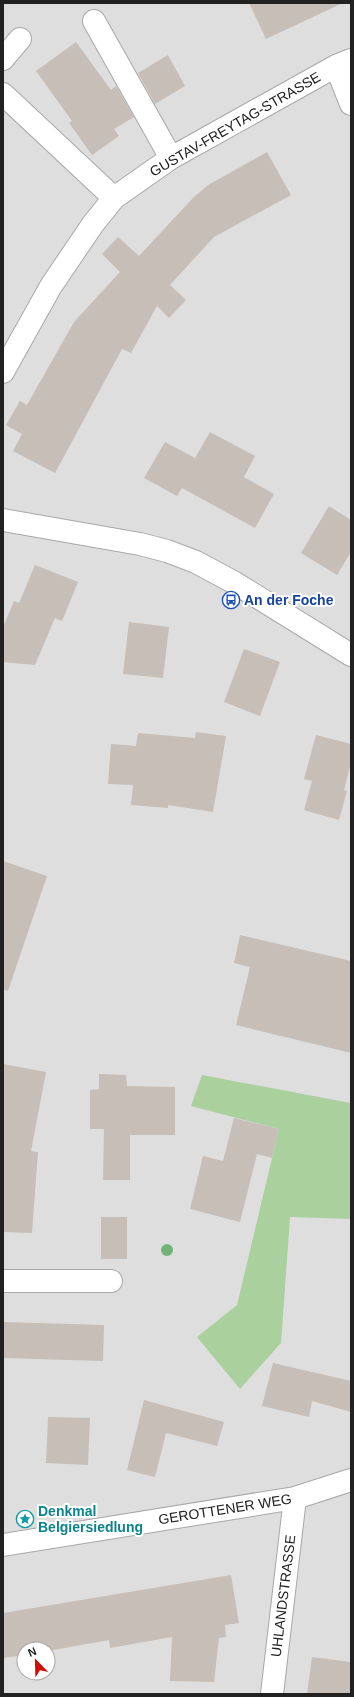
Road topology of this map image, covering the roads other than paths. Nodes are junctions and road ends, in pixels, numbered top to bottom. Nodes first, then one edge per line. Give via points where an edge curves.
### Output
1 (94, 22) dead end
2 (20, 39) dead end
3 (3, 58) edge
4 (343, 63) edge
5 (3, 94) edge
6 (351, 104) edge
7 (171, 158) junction
8 (114, 198) junction
9 (3, 372) edge
10 (3, 520) edge
11 (351, 655) edge
12 (3, 1281) edge
13 (111, 1281) dead end
14 (351, 1480) edge
15 (295, 1498) junction
16 (3, 1545) edge
17 (272, 1694) edge

1 - 7 street
2 - 3 street
4 - 6 street
4 - 7 street, GUSTAV-FREYTAG-STRASSE
5 - 8 street
7 - 8 street, GUSTAV-FREYTAG-STRASSE
8 - 9 street, GUSTAV-FREYTAG-STRASSE via 51,286
10 - 11 street via 140,544 196,562 235,583
12 - 13 street
14 - 15 street, GEROTTENER WEG
15 - 16 street, GEROTTENER WEG
15 - 17 street, UHLANDSTRASSE

